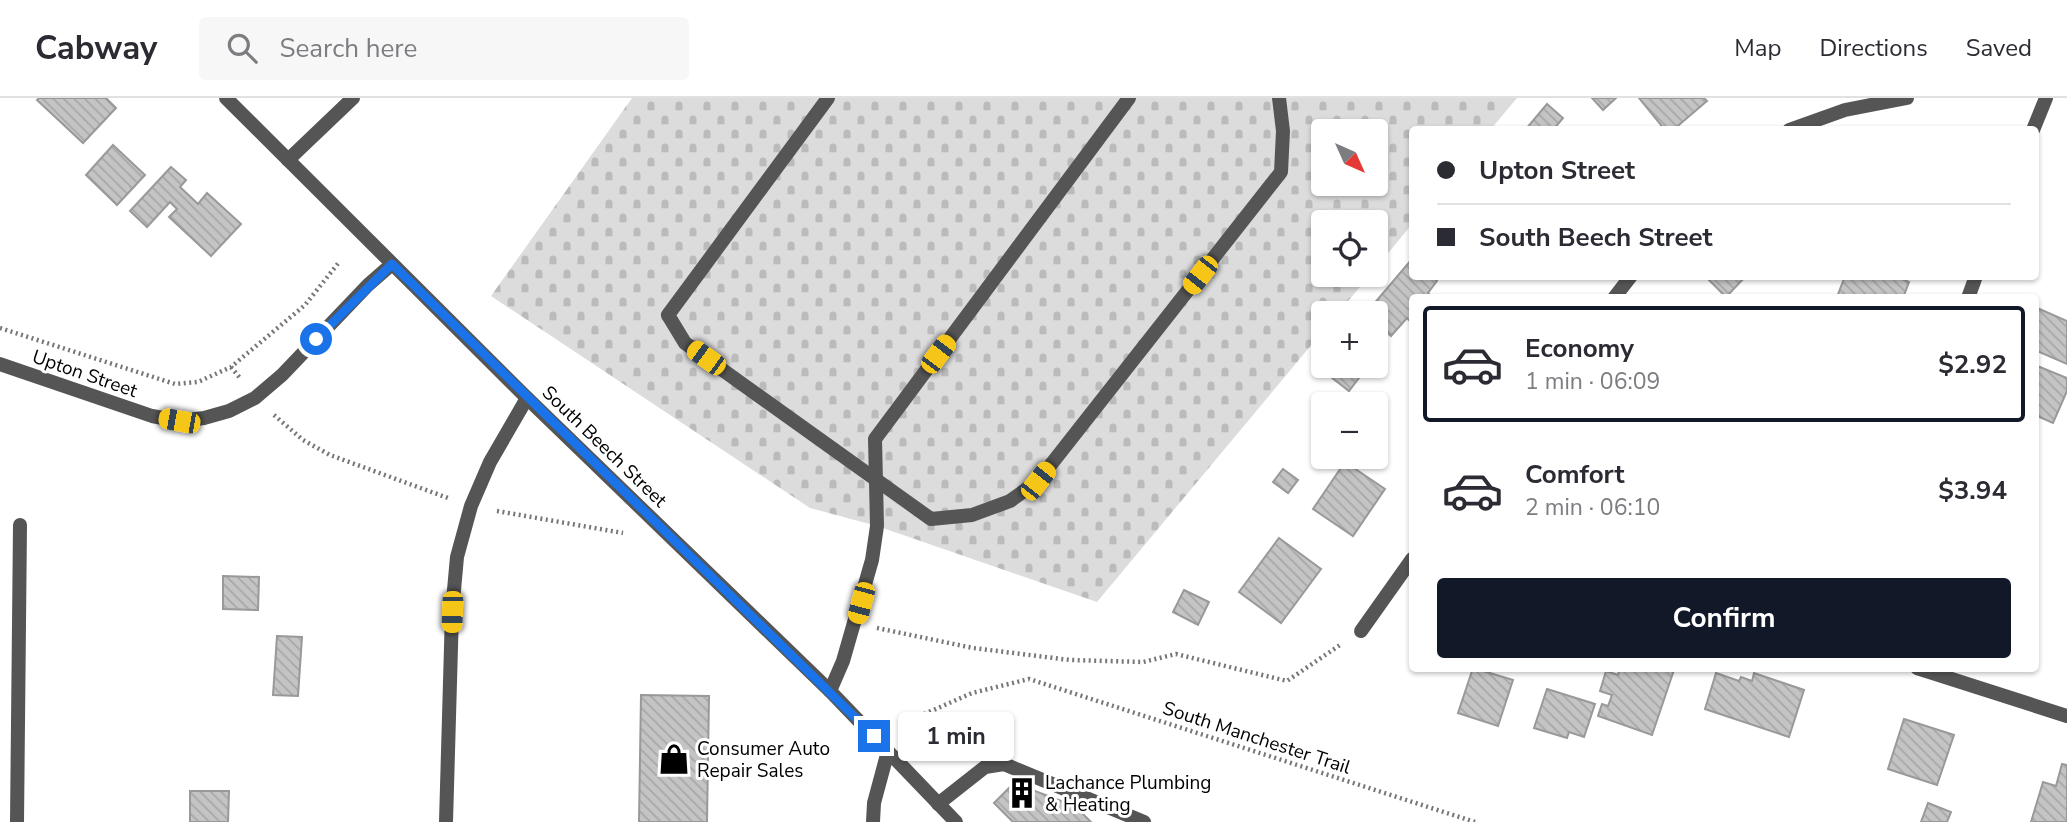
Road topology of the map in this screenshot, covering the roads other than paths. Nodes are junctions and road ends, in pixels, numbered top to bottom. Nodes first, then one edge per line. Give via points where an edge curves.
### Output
1 (226, 98) edge
2 (353, 98) edge
3 (828, 98) edge
4 (1129, 98) edge
5 (1279, 98) edge
6 (1907, 98) edge
7 (2046, 98) edge
8 (1800, 126) edge
9 (2036, 126) edge
10 (288, 160) junction
11 (392, 264) junction
12 (1628, 280) edge
13 (1617, 294) edge
14 (0, 364) edge
15 (527, 398) junction
16 (875, 480) junction
17 (20, 524) dead end
18 (1409, 563) edge
19 (1361, 631) road end
20 (1930, 672) edge
21 (830, 691) junction
22 (2067, 716) edge
23 (888, 751) junction
24 (938, 804) junction
25 (17, 822) edge
26 (446, 822) edge
27 (873, 822) edge
28 (956, 822) edge
29 (1144, 822) edge

1 - 10 street, South Beech Street
2 - 10 street
3 - 16 street via 668,315 685,343
4 - 16 street via 875,439
5 - 16 street via 1281,172 1038,481 1010,501 985,511 931,519
6 - 8 street via 1844,110
7 - 9 street
10 - 11 street, South Beech Street
11 - 14 street, Upton Street via 255,398 204,418 179,421 152,416
11 - 15 street, South Beech Street
12 - 13 street
15 - 21 street, South Beech Street
15 - 26 street via 490,462 471,506 457,557
16 - 21 street via 877,526 872,560
17 - 25 street
18 - 19 street
20 - 22 street
21 - 23 street, South Beech Street
23 - 24 street, South Beech Street
23 - 27 street
24 - 28 street, South Beech Street
24 - 29 street via 985,767 1004,764

